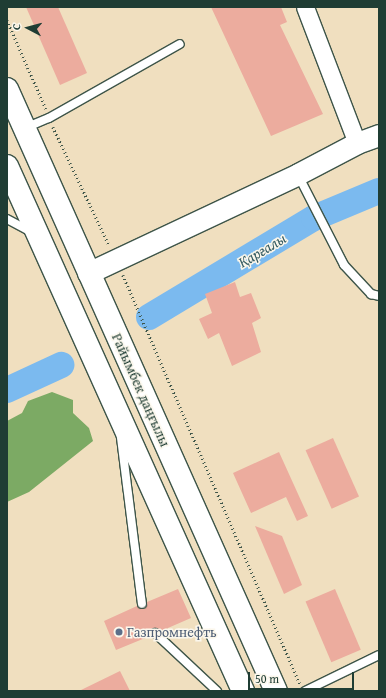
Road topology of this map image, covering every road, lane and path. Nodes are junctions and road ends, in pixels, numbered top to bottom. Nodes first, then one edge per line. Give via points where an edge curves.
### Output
1 (308, 8) edge
2 (7, 20) edge
3 (180, 44) dead end
4 (7, 89) edge
5 (49, 118) junction
6 (25, 128) junction
7 (379, 135) edge
8 (357, 143) junction
9 (7, 166) edge
10 (298, 174) junction
11 (7, 219) edge
12 (38, 236) junction
13 (116, 260) junction
14 (88, 273) junction
15 (379, 296) edge
16 (118, 416) junction
17 (142, 604) dead end
18 (155, 633) dead end
19 (379, 655) edge
20 (217, 691) edge
21 (243, 691) edge
22 (276, 691) edge
23 (304, 691) edge

1 - 8 street
2 - 5 path
3 - 5 lane
4 - 6 highway, Райымбек даңғылы
5 - 6 lane
5 - 13 path
6 - 14 highway, Райымбек даңғылы
7 - 8 street
8 - 10 street
9 - 12 highway
10 - 13 street
10 - 15 lane via 344,264 371,294
11 - 12 lane
12 - 16 highway
13 - 14 street
13 - 23 path
14 - 22 highway, Райымбек даңғылы
16 - 17 lane
16 - 21 highway
18 - 20 lane
19 - 23 lane

